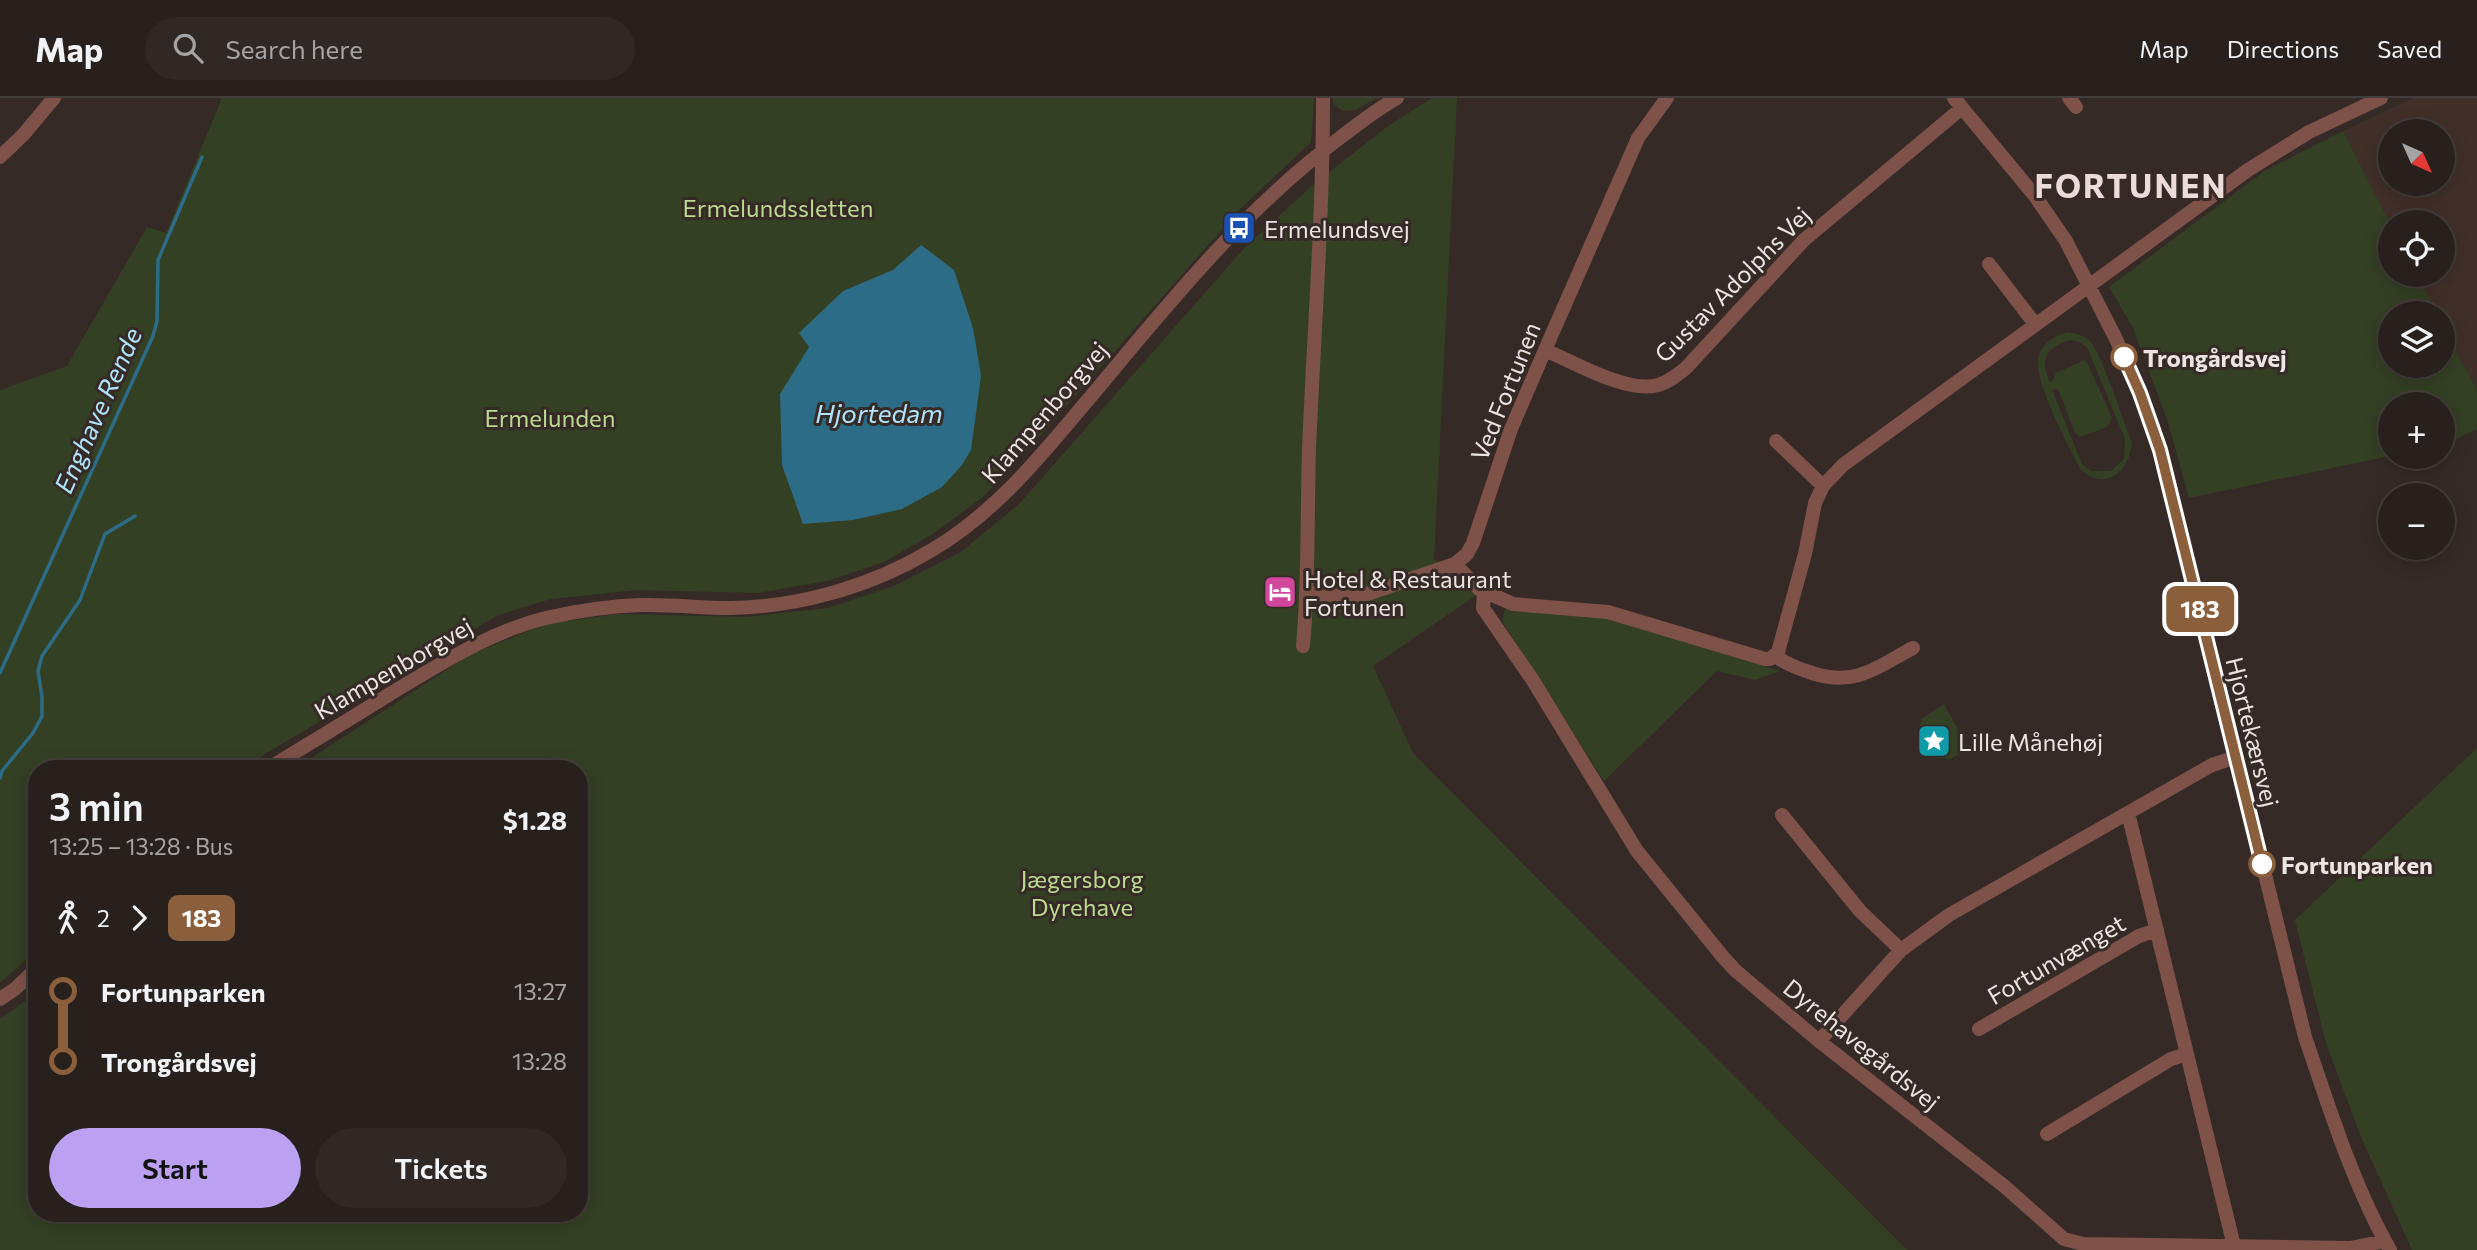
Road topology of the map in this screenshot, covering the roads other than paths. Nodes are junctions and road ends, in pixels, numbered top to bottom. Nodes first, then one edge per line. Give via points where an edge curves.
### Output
1 (54, 98) edge
2 (1323, 98) edge
3 (1397, 98) edge
4 (1667, 98) edge
5 (2381, 98) edge
6 (1958, 103) edge
7 (1323, 150) junction
8 (0, 157) edge
9 (1989, 264) dead end
10 (2090, 286) junction
11 (2035, 324) junction
12 (1545, 350) junction
13 (1776, 441) dead end
14 (1823, 486) junction
15 (1455, 564) junction
16 (1308, 593) junction
17 (1484, 593) junction
18 (1303, 646) dead end
19 (1913, 648) dead end
20 (1774, 656) junction
21 (2236, 757) junction
22 (283, 760) edge
23 (2128, 813) junction
24 (1782, 815) dead end
25 (2157, 930) junction
26 (1901, 950) junction
27 (28, 977) edge
28 (0, 999) edge
29 (1979, 1029) dead end
30 (1819, 1041) junction
31 (2187, 1054) junction
32 (2047, 1134) dead end
33 (2234, 1245) junction
34 (2387, 1245) edge
35 (2083, 1247) edge

1 - 8 street
2 - 7 street
3 - 7 street, Klampenborgvej
4 - 12 street, Ved Fortunen via 1638,138
5 - 10 street via 2282,147
6 - 10 street, Hjortekærsvej via 2035,196
6 - 12 street, Gustav Adolphs Vej via 1804,240 1670,380 1645,387 1624,384
7 - 16 street
7 - 22 street, Klampenborgvej via 1226,241 1038,460 1006,492 934,549 850,588 807,599 731,608 641,605 542,619 458,653
9 - 11 street
10 - 11 street
10 - 21 street, Hjortekærsvej via 2140,393 2160,450
11 - 14 street via 1843,465
12 - 15 street, Ved Fortunen via 1511,429 1473,543
13 - 14 street
14 - 20 street
15 - 16 street via 1360,596
15 - 17 street
16 - 18 street
17 - 20 street via 1513,604 1608,612 1765,659
17 - 30 street, Dyrehavegårdsvej via 1483,608 1637,851 1736,971
19 - 20 street via 1858,677 1834,680 1789,666
21 - 23 street via 2212,765
21 - 34 street, Hjortekærsvej via 2305,1037 2353,1172
23 - 25 street, Fortunvænget
23 - 26 street via 1949,915
24 - 26 street via 1852,903
25 - 29 street, Fortunvænget via 2139,936
25 - 31 street, Fortunvænget
26 - 30 street
27 - 28 street
30 - 35 street, Dyrehavegårdsvej via 2004,1186 2064,1239
31 - 32 street via 2171,1059
31 - 33 street, Fortunvænget
33 - 34 street, Dyrehavegårdsvej
33 - 35 street, Dyrehavegårdsvej

